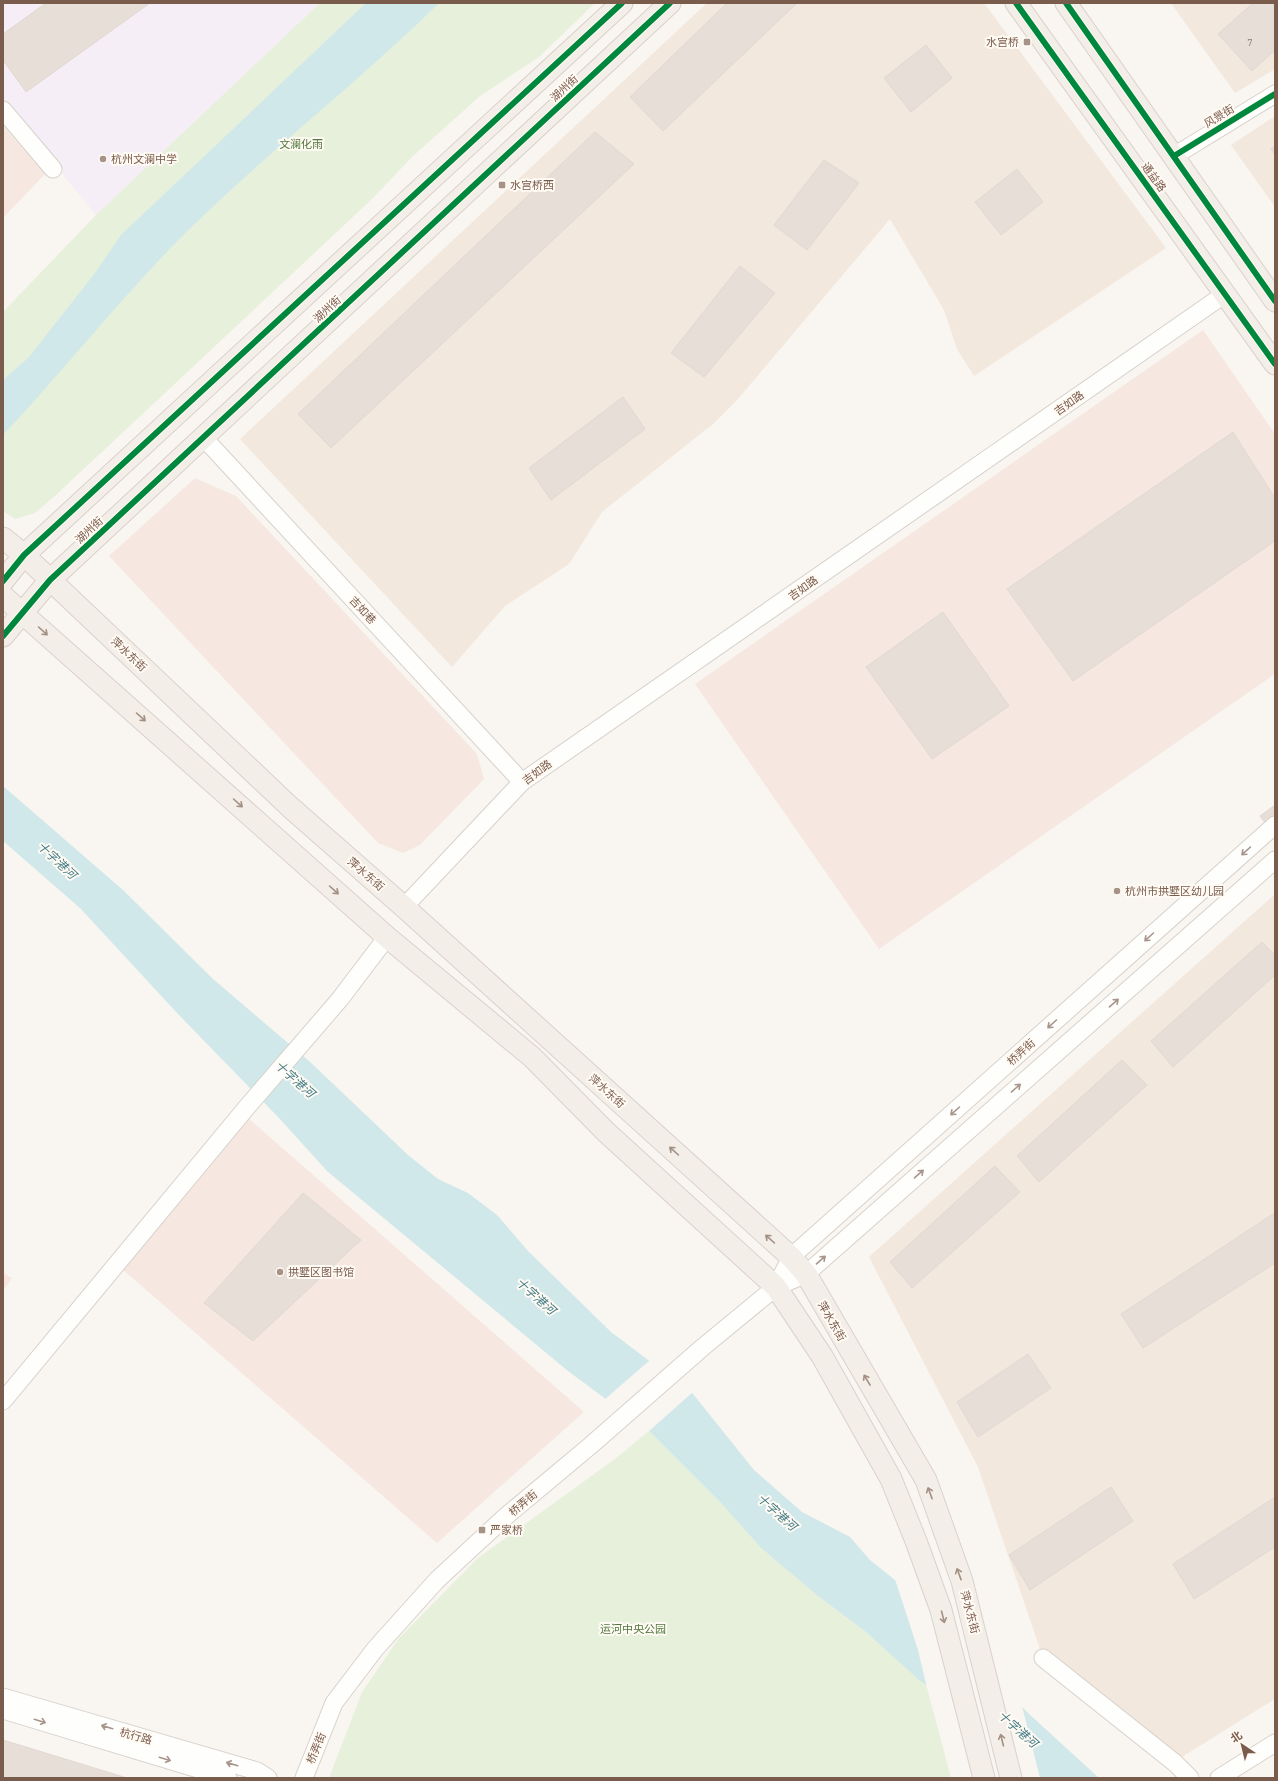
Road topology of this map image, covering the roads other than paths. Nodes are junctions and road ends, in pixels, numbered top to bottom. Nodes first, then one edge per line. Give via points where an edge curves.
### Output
1 (622, 3) edge
2 (670, 3) edge
3 (1016, 3) edge
4 (1066, 3) edge
5 (1275, 94) edge
6 (3, 110) edge
7 (1174, 156) junction
8 (53, 169) dead end
9 (1226, 294) junction
10 (1275, 301) edge
11 (1275, 364) edge
12 (203, 437) junction
13 (3, 538) edge
14 (24, 555) junction
15 (50, 580) junction
16 (3, 581) edge
17 (3, 596) edge
18 (23, 612) junction
19 (3, 636) edge
20 (522, 782) junction
21 (1275, 825) edge
22 (1275, 860) edge
23 (404, 907) junction
24 (387, 937) junction
25 (791, 1257) junction
26 (806, 1274) junction
27 (776, 1287) junction
28 (3, 1400) edge
29 (1043, 1658) dead end
30 (3, 1697) edge
31 (3, 1710) edge
32 (1275, 1743) edge
33 (228, 1778) edge
34 (268, 1778) edge
35 (304, 1778) edge
36 (984, 1778) edge
37 (1011, 1778) edge
38 (1190, 1778) edge
39 (1219, 1778) edge

1 - 14 main road
2 - 12 main road, 湖州街
3 - 9 main road, 通益路
4 - 7 main road
5 - 7 street, 风景街
6 - 8 street
7 - 10 main road
9 - 11 main road, 通益路
9 - 20 street, 吉如路
12 - 15 main road, 湖州街
12 - 20 street, 吉如巷
13 - 14 main road, 萍水东街
14 - 15 main road, 萍水东街
14 - 16 main road
15 - 18 main road, 湖州街
15 - 23 main road, 萍水东街 via 290,807
17 - 18 main road
18 - 19 main road, 湖州街
18 -> 24 main road
20 - 23 street, 吉如路
21 -> 25 street, 桥弄街
26 -> 22 street, 桥弄街
25 -> 23 main road, 萍水东街
24 - 27 main road via 532,1057 606,1132
24 - 28 street via 340,999
25 - 26 main road, 萍水东街
25 - 27 street, 桥弄街
26 - 27 street, 桥弄街
37 -> 26 main road, 萍水东街 via 962,1581 926,1480
27 - 35 street, 桥弄街 via 505,1517 437,1580 375,1649 334,1703
27 -> 36 main road via 822,1356 891,1479 941,1610
29 - 38 street via 1175,1763
34 -> 30 street, 杭行路 via 257,1771
31 -> 33 street, 杭行路
32 - 39 street

